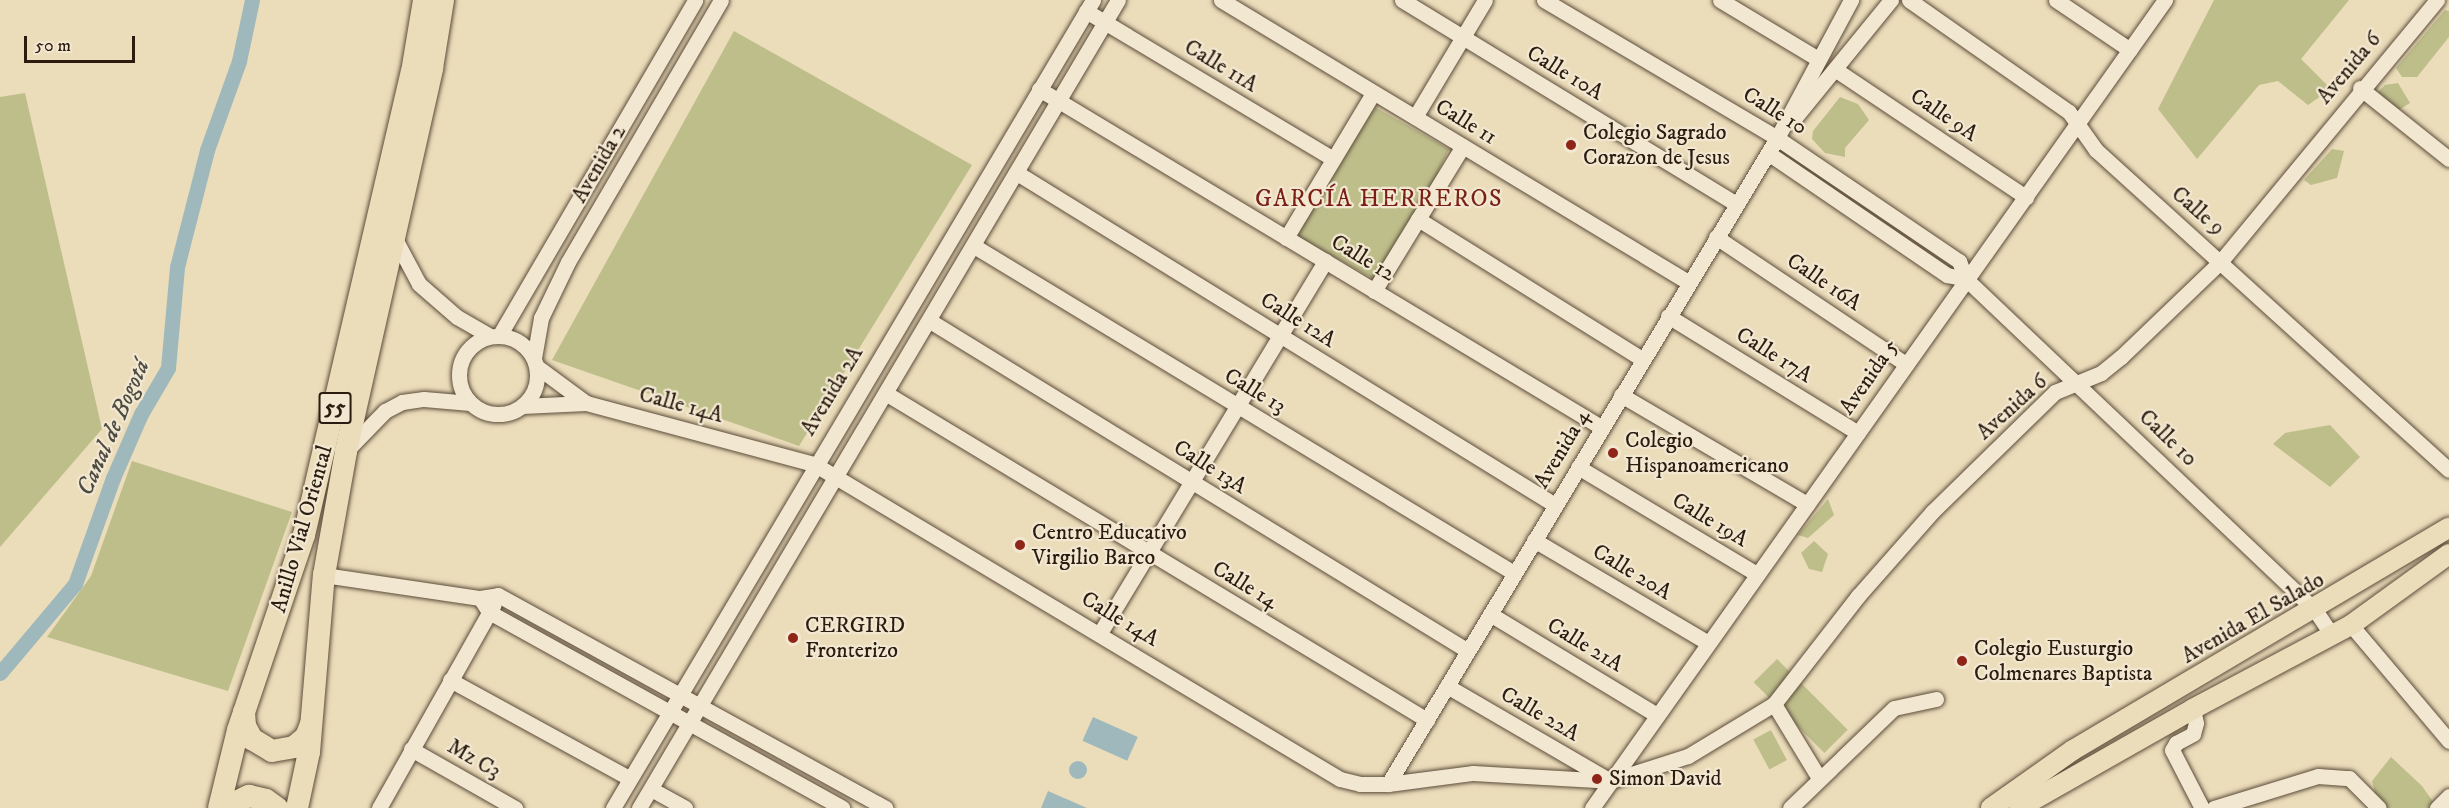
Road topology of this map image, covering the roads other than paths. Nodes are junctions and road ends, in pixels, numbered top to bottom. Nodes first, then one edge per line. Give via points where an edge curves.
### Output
1 (424, 0) edge
2 (443, 0) edge
3 (695, 0) edge
4 (721, 0) edge
5 (1118, 0) edge
6 (1221, 0) edge
7 (1402, 0) edge
8 (1485, 0) edge
9 (1544, 0) edge
10 (1720, 0) edge
11 (1851, 0) edge
12 (1891, 0) edge
13 (1909, 0) edge
14 (2056, 0) edge
15 (2165, 0) edge
16 (2437, 0) edge
17 (1090, 6) edge
18 (1105, 23) junction
19 (1463, 37) junction
20 (2130, 50) junction
21 (1818, 58) junction
22 (1836, 70) junction
23 (2360, 88) junction
24 (1039, 89) junction
25 (1373, 93) junction
26 (1059, 101) junction
27 (1415, 117) junction
28 (2075, 127) junction
29 (1777, 138) junction
30 (1463, 146) junction
31 (1768, 153) junction
32 (1332, 158) junction
33 (2449, 159) edge
34 (1017, 173) junction
35 (2026, 196) junction
36 (1736, 204) junction
37 (1418, 219) junction
38 (394, 237) junction
39 (1716, 237) junction
40 (1286, 238) junction
41 (974, 246) junction
42 (1325, 261) junction
43 (2221, 261) junction
44 (1966, 279) junction
45 (1688, 282) junction
46 (1374, 291) junction
47 (1668, 316) junction
48 (930, 321) junction
49 (495, 336) junction
50 (1280, 336) junction
51 (1642, 359) junction
52 (535, 362) junction
53 (1906, 364) junction
54 (2079, 383) junction
55 (887, 394) junction
56 (1621, 395) junction
57 (470, 403) junction
58 (586, 403) junction
59 (522, 406) junction
60 (1237, 406) junction
61 (1601, 428) junction
62 (1858, 433) junction
63 (346, 452) junction
64 (814, 464) junction
65 (1578, 467) junction
66 (2449, 470) edge
67 (838, 478) junction
68 (1191, 482) junction
69 (1807, 504) junction
70 (1555, 505) junction
71 (2449, 528) edge
72 (1534, 540) junction
73 (1149, 552) junction
74 (2449, 554) edge
75 (1514, 573) junction
76 (1757, 574) junction
77 (324, 575) junction
78 (741, 589) junction
79 (498, 595) junction
80 (480, 598) junction
81 (762, 601) junction
82 (2315, 610) junction
83 (489, 612) junction
84 (1490, 614) junction
85 (2351, 626) junction
86 (1100, 633) junction
87 (2332, 635) junction
88 (1708, 643) junction
89 (1468, 651) junction
90 (450, 680) junction
91 (1447, 686) junction
92 (679, 695) junction
93 (1936, 699) dead end
94 (1774, 704) junction
95 (699, 706) junction
96 (2193, 709) junction
97 (244, 710) junction
98 (668, 713) junction
99 (1657, 715) junction
100 (1426, 720) junction
101 (312, 723) junction
102 (687, 724) junction
103 (2449, 741) edge
104 (411, 749) junction
105 (629, 778) junction
106 (1820, 778) junction
107 (1610, 781) junction
108 (1388, 784) junction
109 (651, 789) junction
110 (2449, 796) edge
111 (1797, 805) edge
112 (878, 806) edge
113 (219, 808) edge
114 (224, 808) edge
115 (277, 808) edge
116 (297, 808) edge
117 (379, 808) edge
118 (515, 808) edge
119 (613, 808) edge
120 (639, 808) edge
121 (685, 808) edge
122 (842, 808) edge
123 (1592, 808) edge
124 (1992, 808) edge
125 (2019, 808) edge
126 (2202, 808) edge
127 (2214, 808) edge
128 (2379, 808) edge
129 (2437, 808) edge

1 - 97 highway, Anillo Vial Oriental / 55 via 407,95 304,535
2 - 38 highway, Anillo Vial Oriental / 55
3 - 49 street, Avenida 2
4 - 52 street, Avenida 2 via 568,262 541,318
5 - 18 street
6 - 25 street, Calle 11
7 - 19 street, Calle 10A
8 - 19 street
9 - 29 street, Calle 10
10 - 21 street
11 - 21 street, Avenida 4
12 - 22 street, Avenida 4
13 - 28 street, Calle 9 via 2069,112
14 - 20 street
15 - 20 street, Avenida 5
16 - 23 street, Avenida 6
17 - 18 street, Calle 11A
17 - 24 street, Avenida 2A
18 - 26 street
18 - 32 street, Calle 11A
19 - 27 street
19 - 36 street, Calle 10A
20 - 28 street, Avenida 5
21 - 29 street, Avenida 4
22 - 29 street, Avenida 4
22 - 35 street, Calle 9A
23 - 33 street
23 - 43 street, Avenida 6
24 - 26 street, Calle 12
24 - 64 street, Avenida 2A
25 - 27 street, Calle 11
25 - 32 street
26 - 34 street
26 - 40 street, Calle 12
27 - 30 street, Calle 11
28 - 35 street, Avenida 5
28 - 43 street, Calle 9
29 - 31 street, Avenida 4
29 - 44 street, Calle 10 via 1959,261
30 - 37 street
30 - 45 street, Calle 11
31 - 36 street, Avenida 4
31 - 44 street, Calle 10 via 1947,274
32 - 40 street
34 - 41 street
34 - 50 street, Calle 12A
35 - 44 street, Avenida 5
36 - 39 street, Avenida 4
37 - 46 street
37 - 51 street
38 - 49 street via 419,284 457,317
38 - 63 highway, Anillo Vial Oriental / 55
39 - 45 street, Avenida 4
39 - 53 street, Calle 16A
40 - 42 street, Calle 12
41 - 48 street
41 - 60 street, Calle 13
42 - 46 street, Calle 12
42 - 50 street
43 - 54 street, Avenida 6 via 2121,357 2101,373
43 - 66 street, Calle 9
44 - 53 street, Avenida 5
44 - 54 street, Calle 10
45 - 47 street, Avenida 4
46 - 61 street, Calle 12
47 - 51 street, Avenida 4
47 - 62 street, Calle 17A
48 - 55 street
48 - 68 street, Calle 13A
49 - 52 street via 520,342
49 - 57 street via 478,341 462,358 459,383
50 - 60 street
50 - 70 street, Calle 12A
51 - 56 street, Avenida 4
52 - 58 street, Calle 14A
52 - 59 street via 535,388
53 - 62 street, Avenida 5
54 - 82 street, Calle 10
54 - 94 street, Avenida 6 via 2055,392 1932,512 1858,596
55 - 67 street
55 - 73 street, Calle 14
56 - 61 street, Avenida 4
56 - 69 street
57 - 59 street via 501,414
57 - 63 street via 424,399 402,402 385,411
58 - 59 street, Calle 14A
58 - 64 street, Calle 14A
60 - 68 street
60 - 75 street, Calle 13
61 - 65 street, Avenida 4
62 - 69 street, Avenida 5
63 - 77 highway, Anillo Vial Oriental / 55
64 - 67 street, Calle 14A
64 - 78 street, Avenida 2A
65 - 70 street, Avenida 4
65 - 76 street, Calle 19A
67 - 81 street
67 - 86 street, Calle 14A
68 - 73 street
68 - 89 street, Calle 13A
69 - 76 street, Avenida 5
70 - 72 street, Avenida 4
71 - 82 main road, Avenida El Salado
72 - 75 street, Avenida 4
72 - 88 street, Calle 20A
73 - 86 street
73 - 100 street, Calle 14
74 - 85 main road
75 - 84 street, Avenida 4
76 - 88 street, Avenida 5
77 - 80 street
77 - 101 highway, Anillo Vial Oriental / 55
78 - 81 street
78 - 92 street, Avenida 2A
79 - 80 street
79 - 83 street
79 - 92 street
80 - 83 street
81 - 95 street
82 - 87 street, Calle 10
82 - 124 main road, Avenida El Salado via 2073,750
83 - 90 street
83 - 98 street
84 - 89 street, Avenida 4
84 - 99 street, Calle 21A
85 - 87 main road
85 - 103 street
86 - 108 street, Calle 14A via 1340,779
87 - 96 main road
88 - 99 street, Avenida 5
89 - 91 street, Avenida 4
90 - 104 street
90 - 105 street
91 - 100 street, Avenida 4
91 - 107 street, Calle 22A
92 - 95 street
92 - 98 street, Avenida 2A
93 - 106 street via 1894,708
94 - 106 street
94 - 107 street, Avenida 6 via 1688,756
95 - 102 street
95 - 112 street
96 - 125 main road
96 - 126 street via 2193,734 2176,743 2172,750
97 - 101 highway via 245,726 252,739 272,751 294,747 306,737
97 - 113 highway, Anillo Vial Oriental / 55
98 - 102 street
98 - 105 street, Avenida 2A
99 - 107 street, Avenida 5
100 - 108 street, Avenida 4
101 - 116 highway, Anillo Vial Oriental / 55
102 - 109 street
102 - 122 street
104 - 117 street
104 - 118 street, Mz C3
105 - 119 street, Avenida 2A
106 - 111 street
107 - 108 street, Calle 14A via 1473,773
107 - 123 street
109 - 120 street
109 - 121 street
110 - 129 street
114 - 115 highway via 249,796 266,800
127 - 128 street via 2327,776 2349,778

